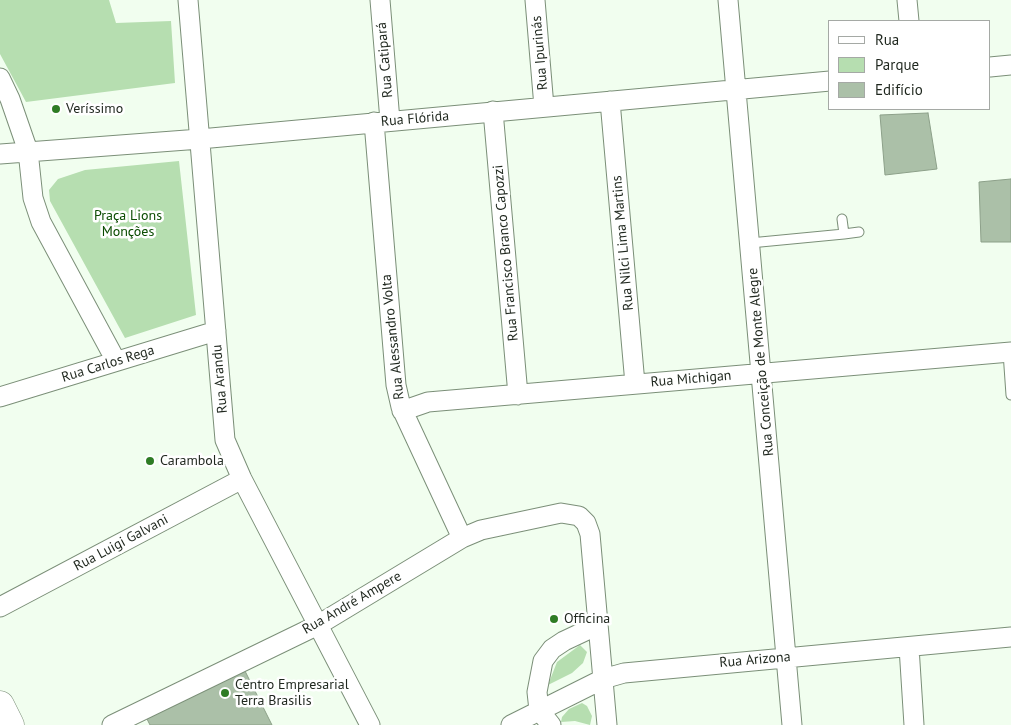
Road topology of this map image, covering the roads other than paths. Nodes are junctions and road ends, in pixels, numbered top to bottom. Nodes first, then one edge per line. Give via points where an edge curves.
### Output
1 (188, 0) edge
2 (380, 0) edge
3 (535, 0) edge
4 (728, 0) edge
5 (907, 0) edge
6 (909, 20) edge
7 (1011, 65) edge
8 (991, 67) edge
9 (0, 78) edge
10 (828, 81) edge
11 (736, 90) junction
12 (610, 101) junction
13 (544, 107) junction
14 (493, 112) junction
15 (382, 122) junction
16 (200, 139) junction
17 (28, 151) junction
18 (0, 154) edge
19 (842, 219) dead end
20 (858, 232) dead end
21 (844, 234) junction
22 (750, 243) junction
23 (216, 331) junction
24 (1010, 352) edge
25 (116, 361) junction
26 (762, 373) junction
27 (635, 384) junction
28 (518, 395) junction
29 (1011, 395) edge
30 (0, 397) edge
31 (402, 412) junction
32 (242, 479) junction
33 (462, 538) junction
34 (0, 607) edge
35 (318, 624) junction
36 (598, 625) junction
37 (1011, 637) edge
38 (909, 646) junction
39 (786, 657) junction
40 (603, 679) junction
41 (0, 705) edge
42 (539, 710) junction
43 (10, 725) edge
44 (112, 725) edge
45 (370, 725) edge
46 (511, 725) edge
47 (551, 725) edge
48 (607, 725) edge
49 (792, 725) edge
50 (914, 725) edge

1 - 16 street, Rua Arandu
2 - 15 street, Rua Catipará
3 - 13 street, Rua Ipurinás
4 - 11 street, Rua Conceição de Monte Alegre
5 - 6 street
7 - 8 street
9 - 17 street
10 - 11 street, Rua Flórida
11 - 12 street, Rua Flórida
11 - 22 street, Rua Conceição de Monte Alegre
12 - 13 street, Rua Flórida
12 - 27 street, Rua Nilci Lima Martins
13 - 14 street, Rua Flórida
14 - 15 street, Rua Flórida
14 - 28 street, Rua Francisco Branco Capozzi
15 - 16 street, Rua Flórida
15 - 31 street, Rua Alessandro Volta via 396,385
16 - 17 street, Rua Flórida
16 - 23 street, Rua Arandu
17 - 18 street, Rua Flórida
17 - 25 street via 33,198 41,222
19 - 21 lane
20 - 21 lane
21 - 22 lane
22 - 26 street, Rua Conceição de Monte Alegre
23 - 25 street, Rua Carlos Rega
23 - 32 street, Rua Arandu via 225,440
24 - 26 street, Rua Michigan
24 - 29 lane
25 - 30 street, Rua Carlos Rega
26 - 27 street, Rua Michigan
26 - 39 street, Rua Conceição de Monte Alegre
27 - 28 street, Rua Michigan
28 - 31 street, Rua Michigan via 428,402
31 - 33 street, Rua Alessandro Volta
32 - 34 street, Rua Luigi Galvani
32 - 35 street, Rua Arandu
33 - 35 street, Rua André Ampere
33 - 36 street, Rua André Ampere via 481,530 561,513 579,516 590,534
35 - 44 street, Rua André Ampere
35 - 45 street, Rua Arandu
36 - 40 street
36 - 42 street via 564,641 543,661 537,692
37 - 38 street, Rua Arizona
38 - 39 street, Rua Arizona
38 - 50 street
39 - 40 street, Rua Arizona via 624,673
39 - 49 street, Rua Conceição de Monte Alegre
40 - 42 street, Rua Arizona
40 - 48 street
41 - 43 main road
42 - 46 street, Rua Arizona
42 - 47 street

